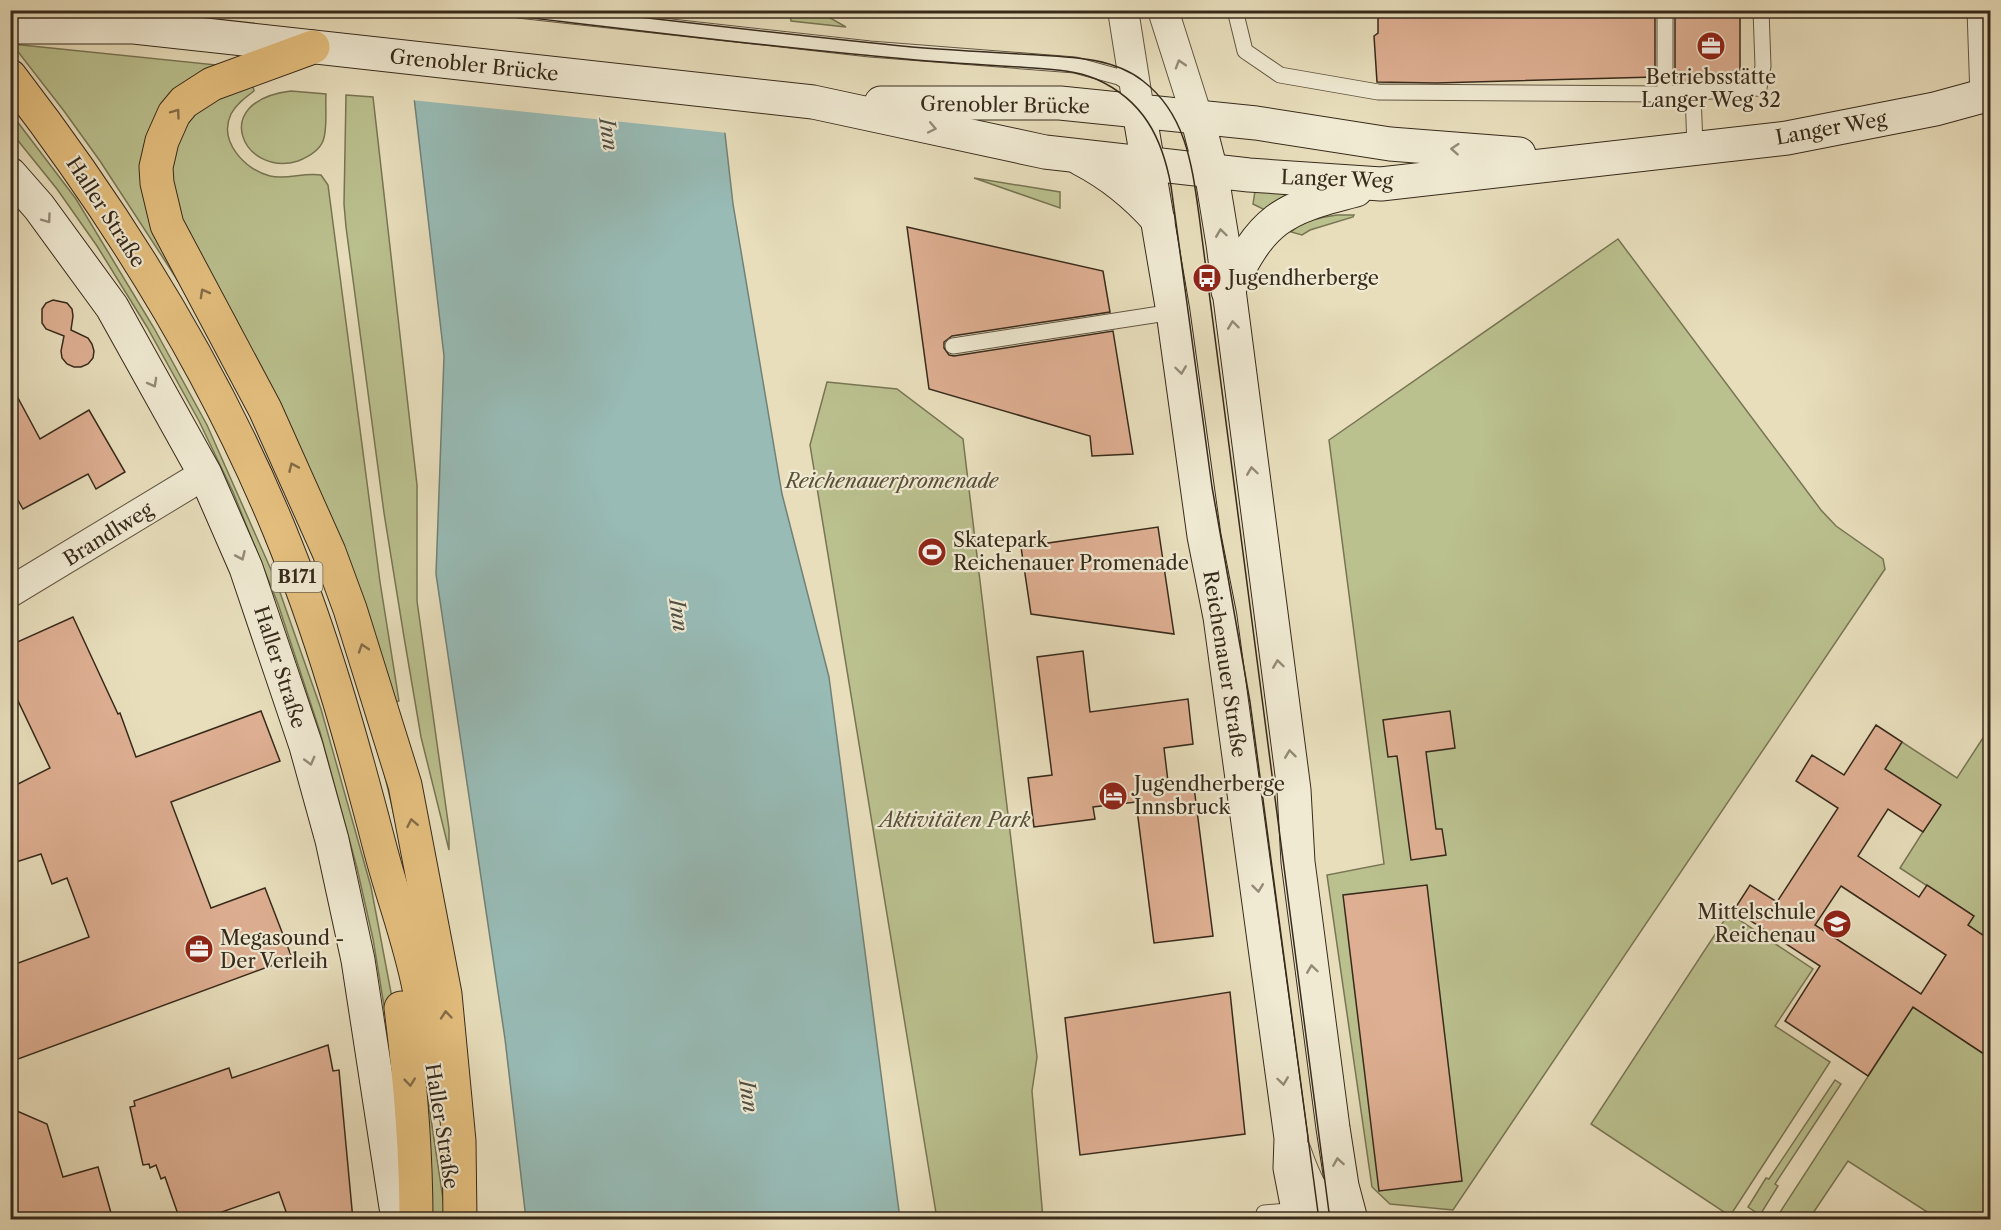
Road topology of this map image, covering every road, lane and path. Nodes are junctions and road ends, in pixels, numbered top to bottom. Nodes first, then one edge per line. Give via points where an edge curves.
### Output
1 (100, 10) edge
2 (518, 10) edge
3 (1123, 10) edge
4 (1163, 10) edge
5 (1235, 10) edge
6 (1665, 10) edge
7 (1761, 10) edge
8 (1975, 10) edge
9 (10, 27) edge
10 (134, 27) junction
11 (313, 47) junction
12 (1075, 64) junction
13 (10, 76) edge
14 (1693, 92) junction
15 (1665, 94) junction
16 (1984, 95) edge
17 (1137, 99) junction
18 (813, 102) junction
19 (1185, 115) junction
20 (1695, 148) junction
21 (1074, 155) junction
22 (1598, 160) junction
23 (1149, 163) junction
24 (1211, 171) junction
25 (10, 174) edge
26 (1382, 184) junction
27 (1158, 220) junction
28 (1228, 291) junction
29 (1173, 312) junction
30 (953, 346) dead end
31 (205, 474) junction
32 (10, 592) edge
33 (382, 855) junction
34 (1291, 1138) junction
35 (1263, 1213) dead end
36 (1303, 1218) edge
37 (398, 1220) edge
38 (416, 1220) edge
39 (459, 1220) edge
40 (1337, 1220) edge
41 (1351, 1220) edge

1 - 10 main road, Grenobler Brücke
2 - 12 lane via 920,54
3 - 17 street
19 -> 4 street
5 - 15 lane via 1245,51 1281,75 1378,92
6 - 15 lane
7 - 14 lane via 1763,66 1759,88
8 - 16 lane
9 - 10 main road, Grenobler Brücke
10 - 11 main road, Grenobler Brücke
11 - 18 main road, Grenobler Brücke
39 -> 11 main road via 459,1141 445,994 405,785 350,609 314,514 265,409 167,225 156,183 162,141 184,102 212,84
12 - 17 lane
12 - 17 lane via 1119,77
13 - 33 main road, Haller Straße / B171 via 81,171 133,250 244,451 279,529 335,683
14 - 15 lane
14 - 20 lane
16 - 20 main road, Langer Weg via 1935,109 1787,138
17 - 18 main road, Grenobler Brücke via 1060,103
17 - 19 main road, Grenobler Brücke
17 - 23 main road, Reichenauer Straße
18 -> 21 main road, Grenobler Brücke
22 -> 19 main road, Langer Weg via 1390,144
19 - 24 main road
20 - 22 main road, Langer Weg
21 - 23 main road, Grenobler Brücke
21 - 27 main road via 1112,177
22 - 26 main road, Langer Weg
23 - 24 main road, Langer Weg
23 - 27 main road, Reichenauer Straße
24 - 26 main road, Langer Weg
28 -> 24 main road
25 -> 31 main road, Haller Straße / B171 via 39,207 112,308
26 - 28 main road via 1319,199 1269,225 1250,249
27 - 29 main road, Reichenauer Straße
41 -> 28 main road via 1333,1128 1301,885 1294,790
29 - 30 lane
29 -> 34 main road, Reichenauer Straße via 1240,753
31 - 32 street, Brandlweg
31 -> 37 main road, Haller Straße / B171 via 246,568 276,653 332,840 358,960
33 -> 38 main road, Haller Straße / B171 via 412,1101
33 - 39 main road, Haller Straße / B171 via 419,987
34 - 36 main road, Reichenauer Straße via 1290,1168
34 - 40 street via 1316,1198
35 - 36 lane via 1288,1211

